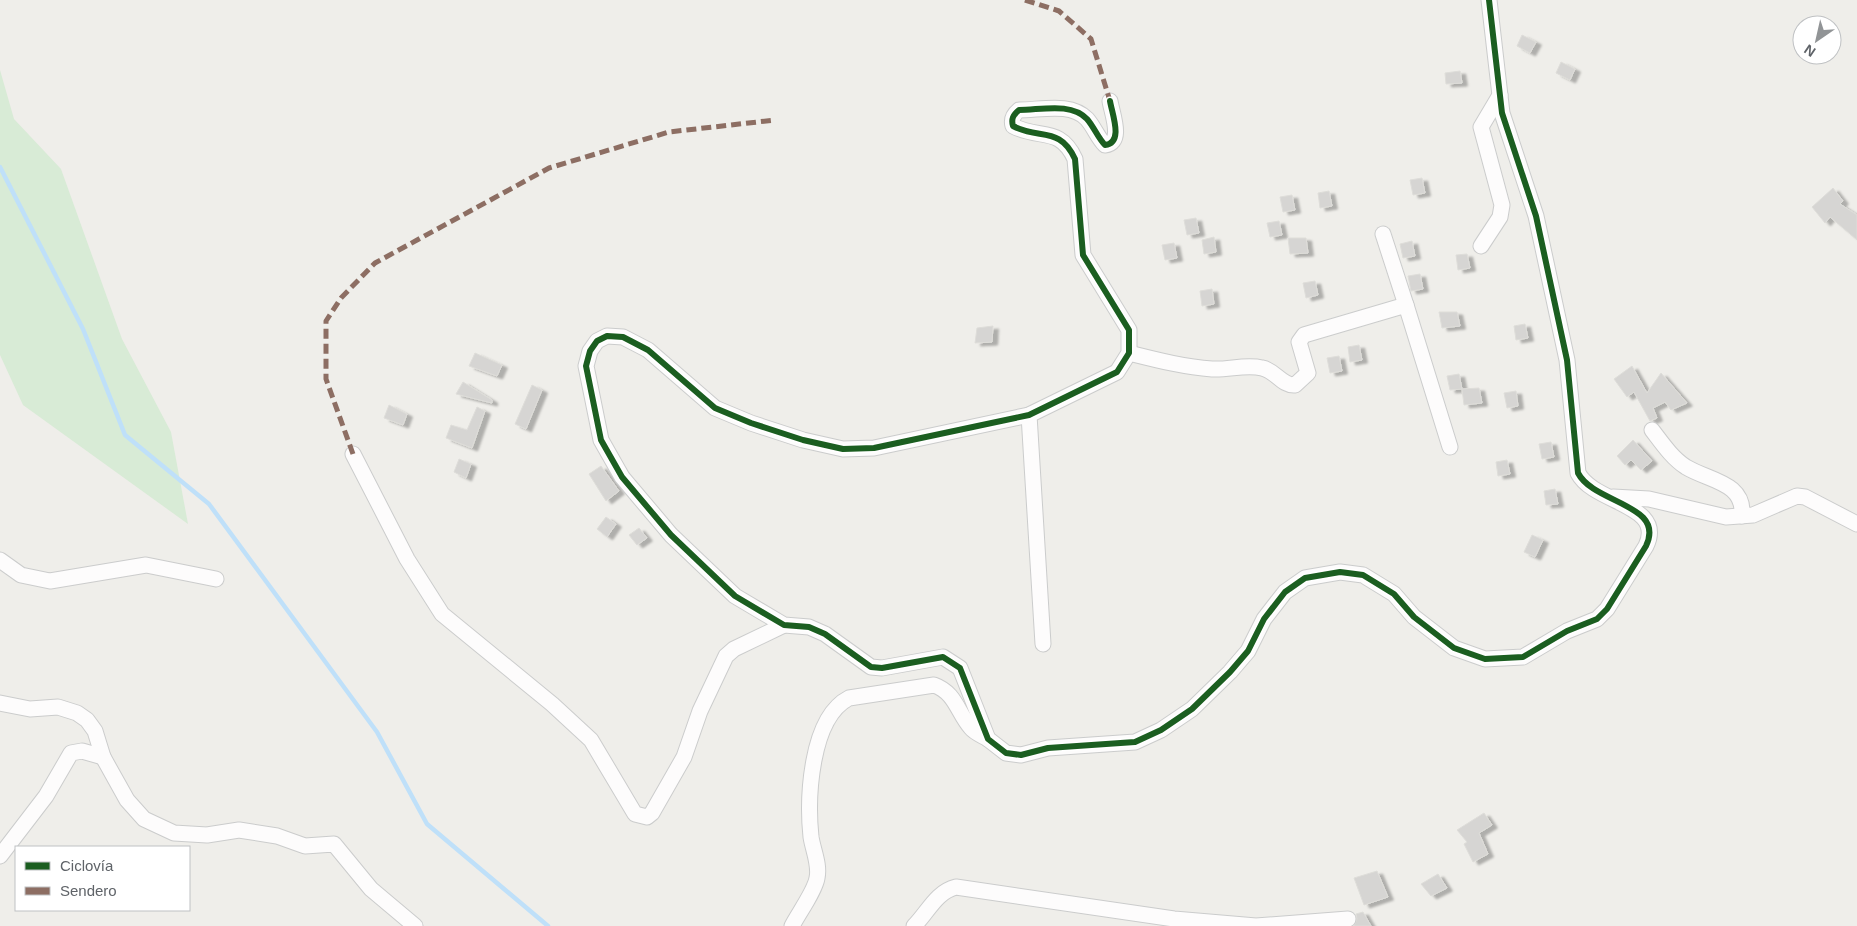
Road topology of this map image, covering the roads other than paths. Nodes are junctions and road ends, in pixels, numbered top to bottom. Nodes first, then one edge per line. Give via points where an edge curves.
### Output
1 (1489, 0) edge
2 (1500, 95) junction
3 (1110, 101) dead end
4 (1383, 234) dead end
5 (1481, 246) dead end
6 (1406, 305) junction
7 (1129, 353) junction
8 (1029, 415) junction
9 (1652, 430) dead end
10 (1450, 447) dead end
11 (353, 454) dead end
12 (1604, 496) junction
13 (1742, 516) junction
14 (1857, 524) edge
15 (0, 560) edge
16 (216, 579) dead end
17 (784, 626) junction
18 (1043, 644) dead end
19 (0, 703) edge
20 (988, 739) junction
21 (103, 757) junction
22 (0, 856) edge
23 (1348, 919) dead end
24 (415, 926) edge
25 (792, 926) edge
26 (914, 926) edge

1 - 2 street
2 - 5 street via 1481,127 1502,205 1500,217
2 - 12 street via 1502,113 1536,216 1568,360 1578,473 1588,486
3 - 7 street via 1116,134 1111,145 1105,146 1080,112 1071,108 1019,110 1012,121 1013,126 1022,131 1051,134 1069,146 1075,159 1083,255 1128,330
4 - 6 street
6 - 7 street via 1304,335 1300,342 1308,373 1295,385 1287,384 1274,372 1263,368 1192,367
6 - 10 street
7 - 8 street via 1117,372
8 - 17 street via 874,448 843,449 803,440 715,408 648,350 623,338 607,336 597,341 586,366 601,440 622,476 671,535 735,596
8 - 18 street
9 - 13 street via 1667,450 1686,466 1737,494 1742,500
11 - 17 street via 407,559 442,614 591,740 635,814 647,817 652,813 684,757 700,711 726,656 734,649
12 - 13 street via 1649,500 1726,517
12 - 20 street via 1645,518 1650,527 1646,546 1597,619 1566,631 1523,656 1485,659 1454,648 1414,617 1394,594 1363,575 1340,572 1305,578 1285,592 1264,618 1248,651 1230,672 1192,709 1161,730 1134,742 1048,748 1021,755 1006,753
13 - 14 street via 1771,509 1798,496
15 - 16 street via 21,575 50,581 146,565
17 - 20 street via 809,627 825,634 871,667 882,668 943,657 953,662 964,676
19 - 21 street via 30,709 58,707 77,713 95,731
20 - 25 street via 972,729 952,696 934,684 849,698 839,703 826,724 811,767 811,836 817,879
21 - 22 street via 82,751 72,753 46,796
21 - 24 street via 128,800 144,819 174,833 207,835 239,830 277,836 305,846 334,844 371,889
23 - 26 street via 1256,926 1174,919 956,887 939,896

